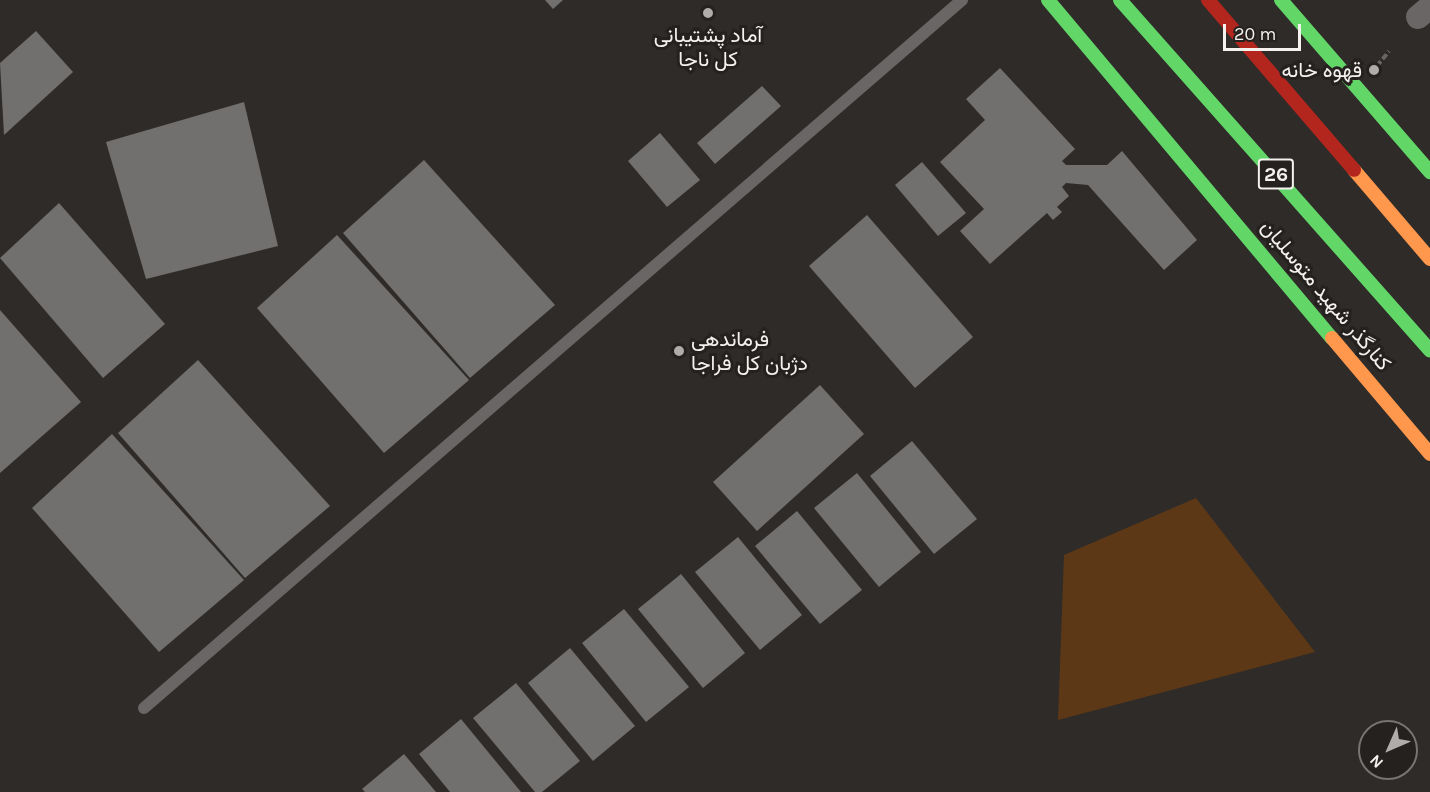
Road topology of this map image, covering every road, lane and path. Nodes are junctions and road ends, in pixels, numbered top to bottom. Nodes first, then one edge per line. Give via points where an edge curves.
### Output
1 (962, 0) edge
2 (1047, 0) edge
3 (1104, 0) edge
4 (1120, 0) edge
5 (1208, 0) edge
6 (1281, 0) edge
7 (1146, 30) junction
8 (1430, 172) edge
9 (1430, 259) edge
10 (1430, 351) edge
11 (1430, 454) edge
12 (144, 708) dead end

1 - 12 lane
2 - 11 main road, کنارگذر شهید متوسلیان
3 - 7 main road
4 - 7 main road, 26
5 - 9 main road
6 - 8 main road
7 - 10 main road, 26

